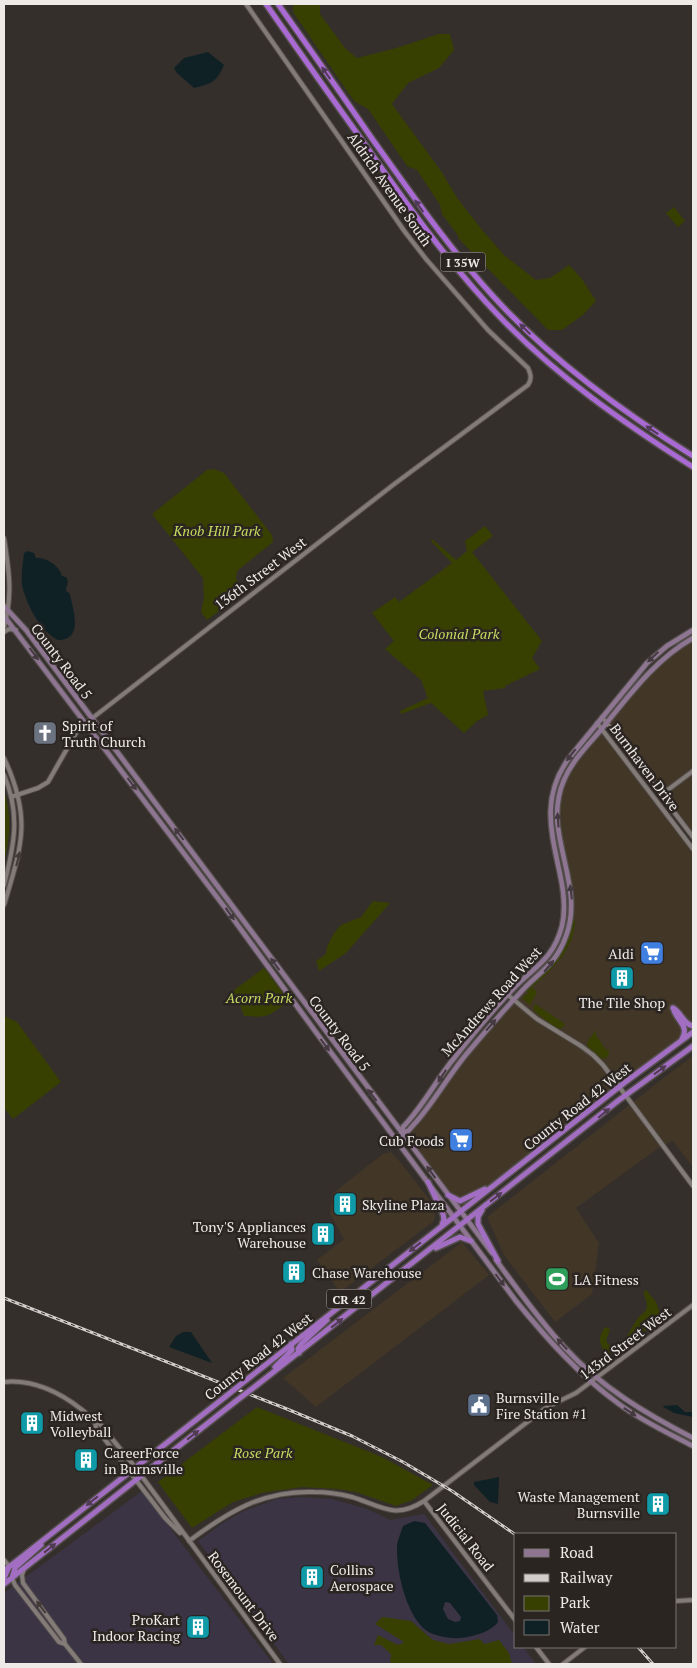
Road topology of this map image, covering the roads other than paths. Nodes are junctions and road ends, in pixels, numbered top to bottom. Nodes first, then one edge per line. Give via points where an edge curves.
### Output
1 (246, 4) edge
2 (265, 4) edge
3 (280, 4) edge
4 (531, 374) joint
5 (693, 456) edge
6 (693, 467) edge
7 (4, 538) edge
8 (4, 606) edge
9 (8, 610) junction
10 (5, 617) edge
11 (4, 627) edge
12 (16, 630) junction
13 (693, 630) edge
14 (4, 632) edge
15 (693, 638) edge
16 (602, 717) junction
17 (92, 718) junction
18 (86, 723) junction
19 (597, 723) junction
20 (607, 723) junction
21 (602, 729) junction
22 (4, 758) edge
23 (693, 771) edge
24 (4, 775) edge
25 (18, 794) junction
26 (661, 794) junction
27 (11, 797) junction
28 (655, 798) junction
29 (693, 837) edge
30 (693, 849) edge
31 (4, 885) edge
32 (4, 906) edge
33 (508, 995) junction
34 (514, 999) junction
35 (693, 1026) edge
36 (693, 1032) edge
37 (678, 1043) junction
38 (693, 1046) edge
39 (620, 1087) junction
40 (626, 1095) junction
41 (402, 1133) junction
42 (396, 1140) junction
43 (498, 1181) junction
44 (428, 1182) junction
45 (693, 1186) edge
46 (448, 1195) junction
47 (484, 1207) junction
48 (460, 1211) junction
49 (453, 1217) junction
50 (467, 1220) junction
51 (441, 1226) junction
52 (460, 1226) junction
53 (471, 1241) junction
54 (424, 1254) junction
55 (498, 1261) junction
56 (350, 1299) junction
57 (693, 1305) edge
58 (291, 1344) junction
59 (298, 1353) junction
60 (597, 1378) junction
61 (4, 1382) edge
62 (591, 1382) junction
63 (257, 1385) junction
64 (693, 1438) edge
65 (693, 1446) edge
66 (132, 1469) junction
67 (139, 1478) junction
68 (424, 1501) junction
69 (47, 1536) junction
70 (189, 1541) junction
71 (4, 1560) edge
72 (9, 1566) junction
73 (24, 1569) junction
74 (4, 1571) edge
75 (4, 1578) edge
76 (12, 1578) junction
77 (4, 1584) edge
78 (693, 1600) edge
79 (677, 1601) edge
80 (514, 1618) edge
81 (65, 1644) junction
82 (537, 1648) edge
83 (584, 1648) edge
84 (81, 1664) edge
85 (280, 1664) edge
86 (549, 1664) edge
87 (563, 1664) edge

1 - 4 street, Aldrich Avenue South via 420,252 456,296
2 - 6 highway, I 35W via 418,219 488,304 567,378 626,423
5 -> 3 highway, I 35W via 633,417 572,371 496,299 428,218
4 - 17 street, 136th Street West via 528,385
7 - 9 street via 10,580
8 - 9 main road, County Road 5
9 - 10 street
9 - 17 main road, County Road 5
10 - 11 street
10 - 12 main road, County Road 5
12 - 14 street
12 -> 18 main road, County Road 5
13 -> 16 main road, McAndrews Road West via 666,646 647,663
15 - 20 main road, McAndrews Road West via 652,668
16 - 19 main road, McAndrews Road West
16 - 20 street, Burnhaven Drive
17 - 18 street, 136th Street West
41 -> 17 main road, County Road 5
18 - 25 street, 136th Street West via 76,733 48,782
18 -> 42 main road, County Road 5
19 - 21 street, Burnhaven Drive
19 -> 33 main road, McAndrews Road West via 558,775 552,797 551,828 564,898 559,934 545,960
20 - 21 main road, McAndrews Road West
20 - 26 street, Burnhaven Drive
21 - 28 street, Burnhaven Drive
34 -> 21 main road, McAndrews Road West via 550,965 566,937 572,899 557,815 559,798 570,768
22 - 25 street
23 - 26 street
24 - 27 street
25 - 27 street, 136th Street West
32 -> 25 street via 21,845
26 - 28 street
26 - 29 street, Burnhaven Drive
27 - 31 street via 14,843
28 - 30 street, Burnhaven Drive
33 - 34 street
33 -> 41 main road, McAndrews Road West via 453,1059 403,1127
34 - 39 street via 537,1019 593,1055
41 -> 34 main road, McAndrews Road West via 408,1131 421,1116 463,1058
35 - 37 highway via 687,1024 673,1008 685,1029
36 - 37 highway, County Road 42 West / CR 42
37 - 39 highway, County Road 42 West / CR 42
40 -> 38 highway, County Road 42 West / CR 42
39 - 40 street
39 - 43 highway, County Road 42 West / CR 42
40 - 45 street
47 -> 40 highway, County Road 42 West / CR 42
41 - 42 main road, McAndrews Road West
46 -> 41 main road, County Road 5
42 - 44 main road, County Road 5
43 - 46 highway via 462,1200
43 - 48 highway, County Road 42 West / CR 42
44 - 49 main road, County Road 5
44 - 51 highway via 444,1216
46 - 48 main road, County Road 5
47 - 50 highway, County Road 42 West / CR 42
47 - 55 highway via 478,1224
48 - 49 highway, County Road 42 West / CR 42
48 - 50 main road, County Road 5
49 - 51 highway, County Road 42 West / CR 42
49 - 52 main road, County Road 5
50 - 52 highway, County Road 42 West / CR 42
50 - 55 main road, County Road 5
51 -> 56 highway, County Road 42 West / CR 42
52 - 53 main road, County Road 5
52 - 54 highway, County Road 42 West / CR 42
53 - 54 highway via 458,1237
53 -> 62 main road, County Road 5 via 545,1337
59 -> 54 highway, County Road 42 West / CR 42
60 -> 55 main road, County Road 5 via 546,1326
56 - 58 highway, County Road 42 West / CR 42
56 - 59 highway via 301,1344
57 - 60 street, 143rd Street West
58 - 63 highway via 289,1353
58 - 66 highway, County Road 42 West / CR 42, bridge
59 - 63 highway, County Road 42 West / CR 42
60 - 62 street, 143rd Street West
60 - 64 main road, County Road 5 via 643,1411
61 - 66 street via 24,1382 45,1388 73,1403 100,1424
62 -> 65 main road, County Road 5 via 640,1418
62 - 68 street, 143rd Street West via 548,1407
67 -> 63 highway, County Road 42 West / CR 42, bridge
66 - 67 street
66 -> 69 highway, County Road 42 West / CR 42
67 - 70 street, Rosemount Drive
73 -> 67 highway, County Road 42 West / CR 42
68 - 70 street, Judicial Road via 414,1508 392,1512 352,1497 289,1492 240,1507
68 - 80 street, Judicial Road
69 - 72 highway, County Road 42 West / CR 42
69 - 76 highway via 15,1568
70 - 85 street, Rosemount Drive
71 - 72 street
72 - 74 highway, County Road 42 West / CR 42
72 - 75 highway
73 - 76 highway, County Road 42 West / CR 42
81 -> 73 street via 64,1638 23,1583
76 - 77 highway, County Road 42 West / CR 42
76 - 81 street via 59,1642
78 - 79 street
81 - 84 street
82 - 86 street
83 - 87 street

